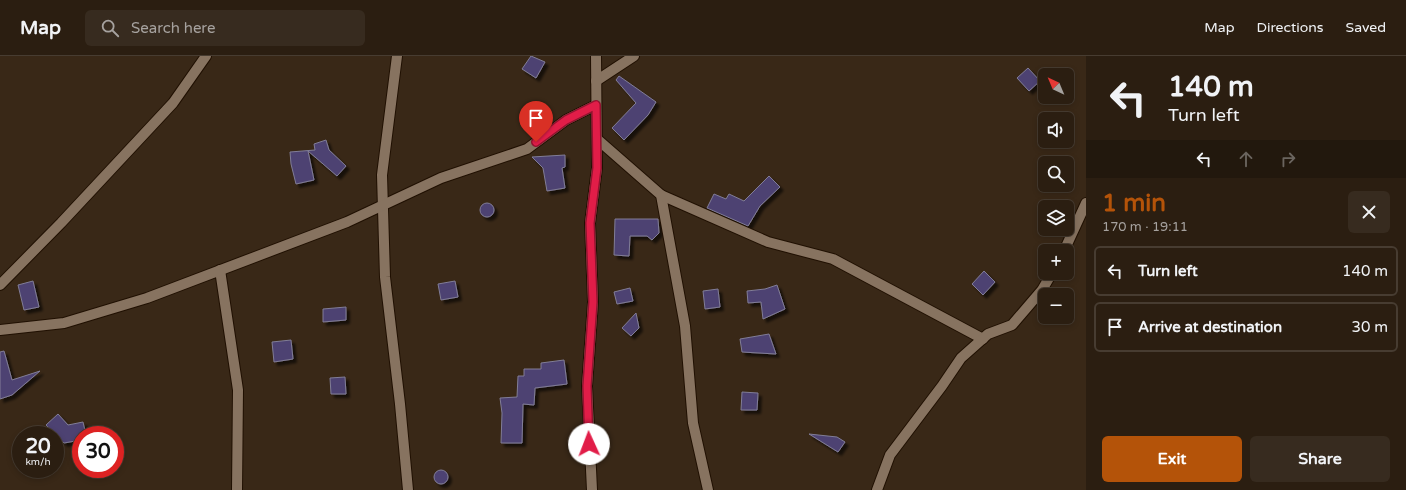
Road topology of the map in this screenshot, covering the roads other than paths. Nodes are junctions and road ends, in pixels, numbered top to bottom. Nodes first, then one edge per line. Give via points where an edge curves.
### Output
1 (206, 56) edge
2 (397, 56) edge
3 (596, 56) edge
4 (634, 56) edge
5 (596, 81) junction
6 (596, 105) junction
7 (597, 139) junction
8 (661, 195) junction
9 (1086, 203) edge
10 (383, 206) junction
11 (1067, 244) edge
12 (220, 270) junction
13 (1048, 280) edge
14 (0, 285) edge
15 (0, 330) edge
16 (983, 339) junction
17 (237, 490) edge
18 (408, 490) edge
19 (592, 490) edge
20 (708, 490) edge
21 (877, 490) edge

1 - 14 street via 173,103
2 - 10 street via 382,175
3 - 5 street
4 - 5 street
5 - 6 street
6 - 7 street
6 - 10 street via 566,120 526,149 441,178
7 - 8 street
7 - 19 street via 597,168 590,223 593,302 587,386
8 - 16 street via 768,242 833,259
8 - 20 street via 685,326 693,423
9 - 11 street
10 - 12 street
10 - 18 street via 385,277
12 - 15 street via 147,298 64,323
12 - 17 street via 238,390
13 - 16 street via 1012,325 988,334
16 - 21 street via 961,358 890,455

